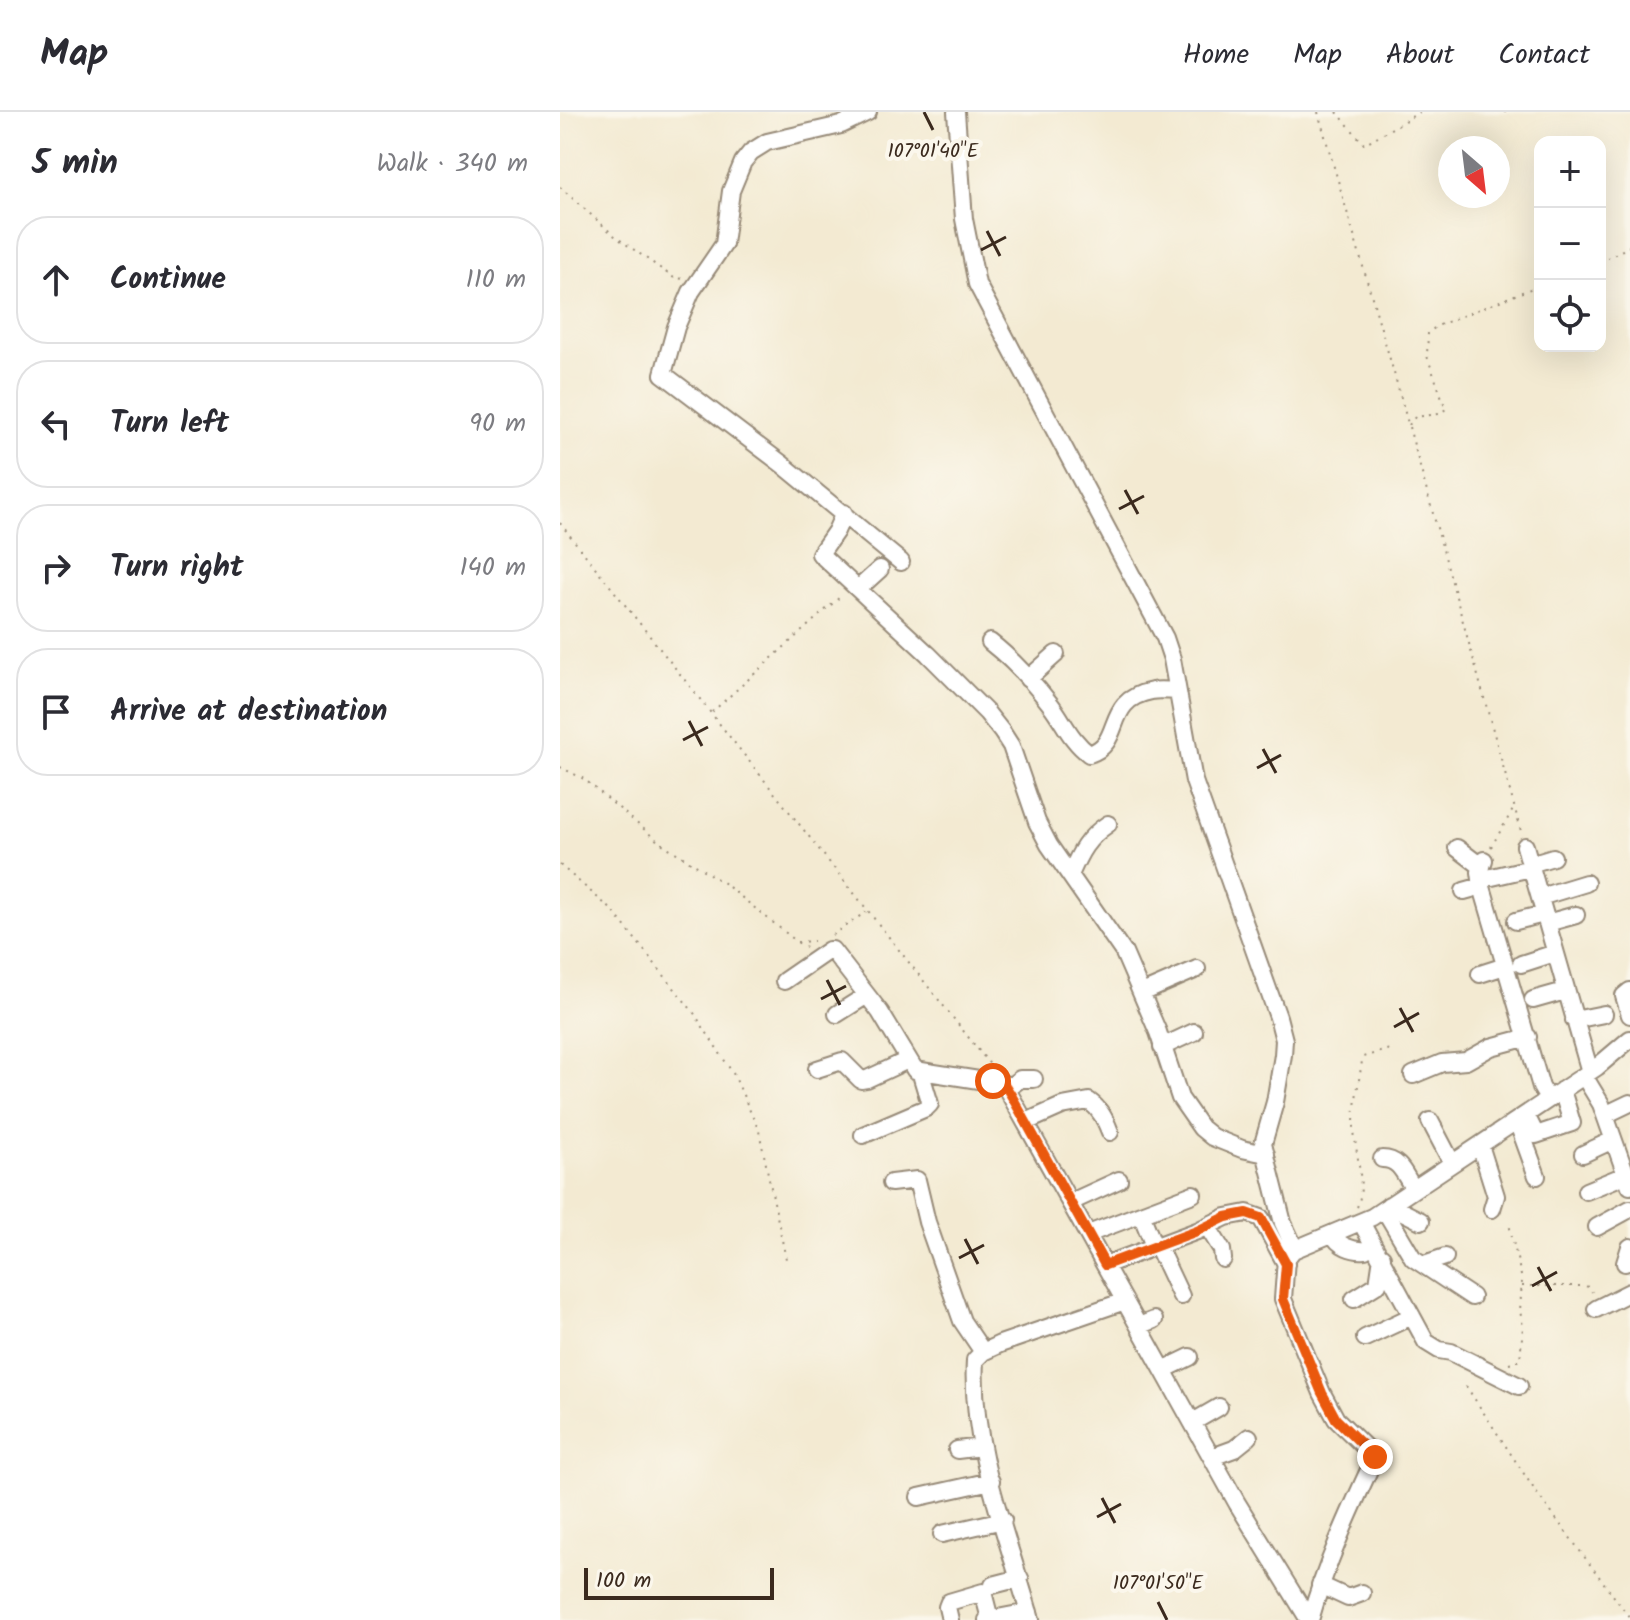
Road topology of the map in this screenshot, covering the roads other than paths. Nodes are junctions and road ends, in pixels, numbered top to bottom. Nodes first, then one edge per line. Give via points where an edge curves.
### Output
1 (868, 112) edge
2 (956, 112) edge
3 (844, 513) junction
4 (901, 562) dead end
5 (880, 569) dead end
6 (856, 587) junction
7 (990, 642) dead end
8 (1056, 654) dead end
9 (1028, 679) junction
10 (1177, 691) junction
11 (1108, 824) dead end
12 (1525, 846) road end
13 (1457, 848) dead end
14 (1553, 857) dead end
15 (1531, 866) junction
16 (1485, 872) junction
17 (1070, 875) junction
18 (1586, 883) dead end
19 (1464, 891) dead end
20 (1544, 911) junction
21 (1576, 915) dead end
22 (1516, 921) dead end
23 (1555, 953) junction
24 (1513, 965) junction
25 (1197, 969) dead end
26 (1480, 974) dead end
27 (784, 981) dead end
28 (1565, 991) junction
29 (1630, 991) edge
30 (1142, 993) junction
31 (867, 995) junction
32 (1533, 1000) dead end
33 (837, 1014) dead end
34 (1604, 1014) dead end
35 (1630, 1015) edge
36 (1574, 1020) junction
37 (1194, 1032) dead end
38 (1528, 1037) junction
39 (1630, 1039) edge
40 (1162, 1047) junction
41 (914, 1066) junction
42 (817, 1069) dead end
43 (1587, 1074) junction
44 (1413, 1075) dead end
45 (1034, 1079) dead end
46 (1004, 1086) junction
47 (1555, 1095) junction
48 (1630, 1103) edge
49 (1605, 1115) junction
50 (1522, 1118) junction
51 (1430, 1121) dead end
52 (1026, 1122) junction
53 (1110, 1132) dead end
54 (863, 1135) dead end
55 (1620, 1143) edge
56 (1480, 1145) junction
57 (1266, 1154) junction
58 (1583, 1154) dead end
59 (1382, 1159) dead end
60 (1452, 1163) junction
61 (1537, 1176) dead end
62 (1119, 1180) dead end
63 (1628, 1180) edge
64 (891, 1183) dead end
65 (1413, 1188) junction
66 (1586, 1191) dead end
67 (1193, 1194) dead end
68 (1071, 1202) junction
69 (1386, 1207) junction
70 (1492, 1209) dead end
71 (1630, 1209) edge
72 (1141, 1214) junction
73 (1421, 1221) dead end
74 (1358, 1223) junction
75 (1207, 1226) junction
76 (1597, 1227) dead end
77 (1088, 1234) junction
78 (1333, 1234) junction
79 (1156, 1246) junction
80 (1295, 1249) junction
81 (1365, 1250) dead end
82 (1382, 1257) junction
83 (1445, 1257) dead end
84 (1223, 1259) dead end
85 (1286, 1264) junction
86 (1424, 1264) junction
87 (1105, 1265) junction
88 (1630, 1292) edge
89 (1181, 1296) dead end
90 (1472, 1297) dead end
91 (1354, 1299) dead end
92 (1125, 1301) junction
93 (1600, 1307) road end
94 (1412, 1316) junction
95 (1365, 1338) dead end
96 (983, 1352) junction
97 (1190, 1357) dead end
98 (1163, 1370) junction
99 (1519, 1386) dead end
100 (1219, 1407) dead end
101 (1193, 1422) junction
102 (1249, 1437) dead end
103 (982, 1447) junction
104 (957, 1450) dead end
105 (1212, 1457) junction
106 (991, 1481) junction
107 (919, 1497) dead end
108 (1003, 1520) junction
109 (942, 1534) dead end
110 (1284, 1551) dead end
111 (1266, 1553) junction
112 (1020, 1578) junction
113 (993, 1585) dead end
114 (1320, 1585) junction
115 (1362, 1593) dead end
116 (1030, 1616) edge
117 (950, 1620) edge
118 (988, 1620) edge
119 (1309, 1620) edge

1 - 3 street via 841,125 767,142 743,162 734,182 724,244 696,284 663,374
2 - 10 street via 964,219 977,284 1165,638
3 - 4 street
3 - 6 street via 820,554
5 - 6 street
6 - 17 street via 1002,732 1037,822
7 - 9 street
8 - 9 street
9 - 10 street via 1089,754 1109,738 1126,702 1153,691
10 - 57 street via 1194,781 1284,1040 1263,1144
11 - 17 street via 1085,842
12 - 15 street
13 - 16 street
14 - 15 street
15 - 16 street
15 - 20 street
16 - 19 street
16 - 24 street
17 - 30 street via 1124,953
18 - 20 street
20 - 21 street
20 - 22 street
20 - 23 street
23 - 24 street
23 - 28 street
24 - 26 street
24 - 38 street
25 - 30 street
27 - 31 street via 824,943
28 - 32 street
28 - 36 street
29 - 35 street via 1624,996
30 - 40 street
31 - 33 street
31 - 41 street
34 - 36 street
36 - 43 street
37 - 40 street
38 - 44 street
38 - 47 street via 1541,1087
39 - 43 street
40 - 57 street via 1180,1098 1201,1128 1232,1146
41 - 42 street via 861,1080 842,1061
41 - 46 street
41 - 54 street via 930,1104
43 - 47 street
43 - 49 street
45 - 46 street
46 - 52 street
47 - 50 street
47 - 50 street via 1572,1123 1536,1135
48 - 49 street
49 - 55 street
50 - 56 street
50 - 61 street
51 - 60 street
52 - 53 street via 1089,1101
52 - 68 street
55 - 58 street
55 - 63 street
56 - 60 street
56 - 70 street via 1496,1196
57 - 80 street
59 - 65 street via 1398,1162
60 - 65 street
62 - 68 street
63 - 66 street
64 - 96 street via 917,1180 962,1321
65 - 69 street
67 - 72 street
68 - 77 street
69 - 73 street
69 - 74 street
69 - 86 street via 1408,1254
71 - 76 street
72 - 77 street
72 - 79 street
74 - 78 street
74 - 82 street
75 - 79 street
75 - 84 street
75 - 85 street via 1238,1214 1255,1214
77 - 87 street
78 - 80 street
78 - 81 street via 1336,1242
79 - 87 street
79 - 89 street
80 - 85 street
82 - 91 street via 1378,1284
82 - 94 street
83 - 86 street
85 - 114 street via 1283,1299 1322,1393 1336,1419 1375,1457
86 - 90 street
87 - 92 street
88 - 93 street
92 - 96 street
92 - 98 street via 1147,1323
94 - 95 street
94 - 99 street via 1432,1347
96 - 103 street via 975,1360 973,1384
97 - 98 street
98 - 101 street
100 - 101 street
101 - 105 street
102 - 105 street
103 - 104 street
103 - 106 street
105 - 111 street
106 - 107 street
106 - 108 street
108 - 109 street
108 - 112 street
110 - 111 street
111 - 119 street
112 - 113 street
112 - 116 street
114 - 115 street via 1348,1598
114 - 119 street
116 - 118 street
117 - 118 street via 949,1602 983,1592

